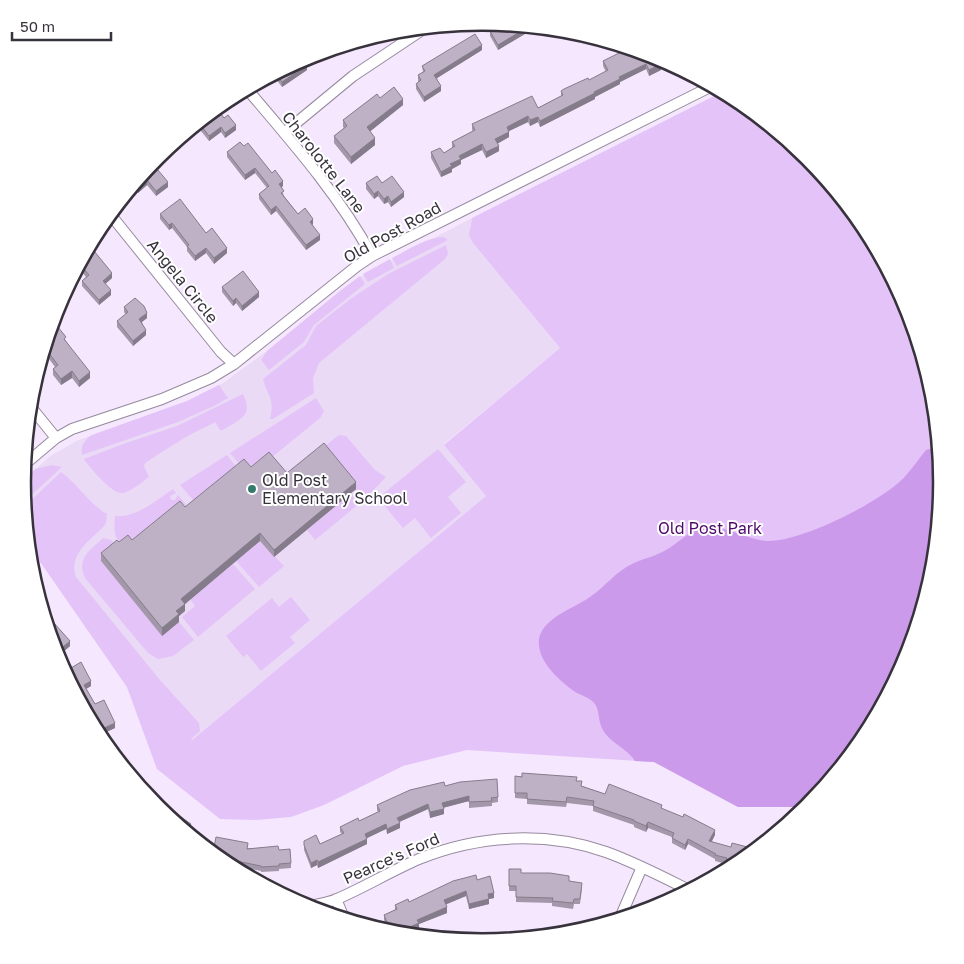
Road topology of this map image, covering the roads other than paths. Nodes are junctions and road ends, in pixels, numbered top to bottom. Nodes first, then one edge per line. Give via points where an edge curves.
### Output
1 (412, 37) edge
2 (704, 90) edge
3 (252, 95) edge
4 (284, 133) junction
5 (115, 220) edge
6 (372, 256) junction
7 (234, 364) junction
8 (37, 414) edge
9 (56, 438) junction
10 (32, 458) edge
11 (642, 867) junction
12 (681, 886) edge
13 (336, 899) junction
14 (322, 903) edge
15 (341, 910) edge
16 (623, 910) edge

1 - 4 street via 359,72
2 - 6 street, Old Post Road
3 - 4 street, Charolotte Lane
4 - 6 street, Charolotte Lane via 348,214
5 - 7 street, Angela Circle
6 - 7 street, Old Post Road
7 - 9 street, Old Post Road via 188,389 72,429
8 - 9 street
9 - 10 street, Old Post Road
11 - 12 street, Pearce's Ford
11 - 13 street, Pearce's Ford via 578,844 526,838 496,839 443,850
11 - 16 street
13 - 14 street, Pearce's Ford
13 - 15 street

